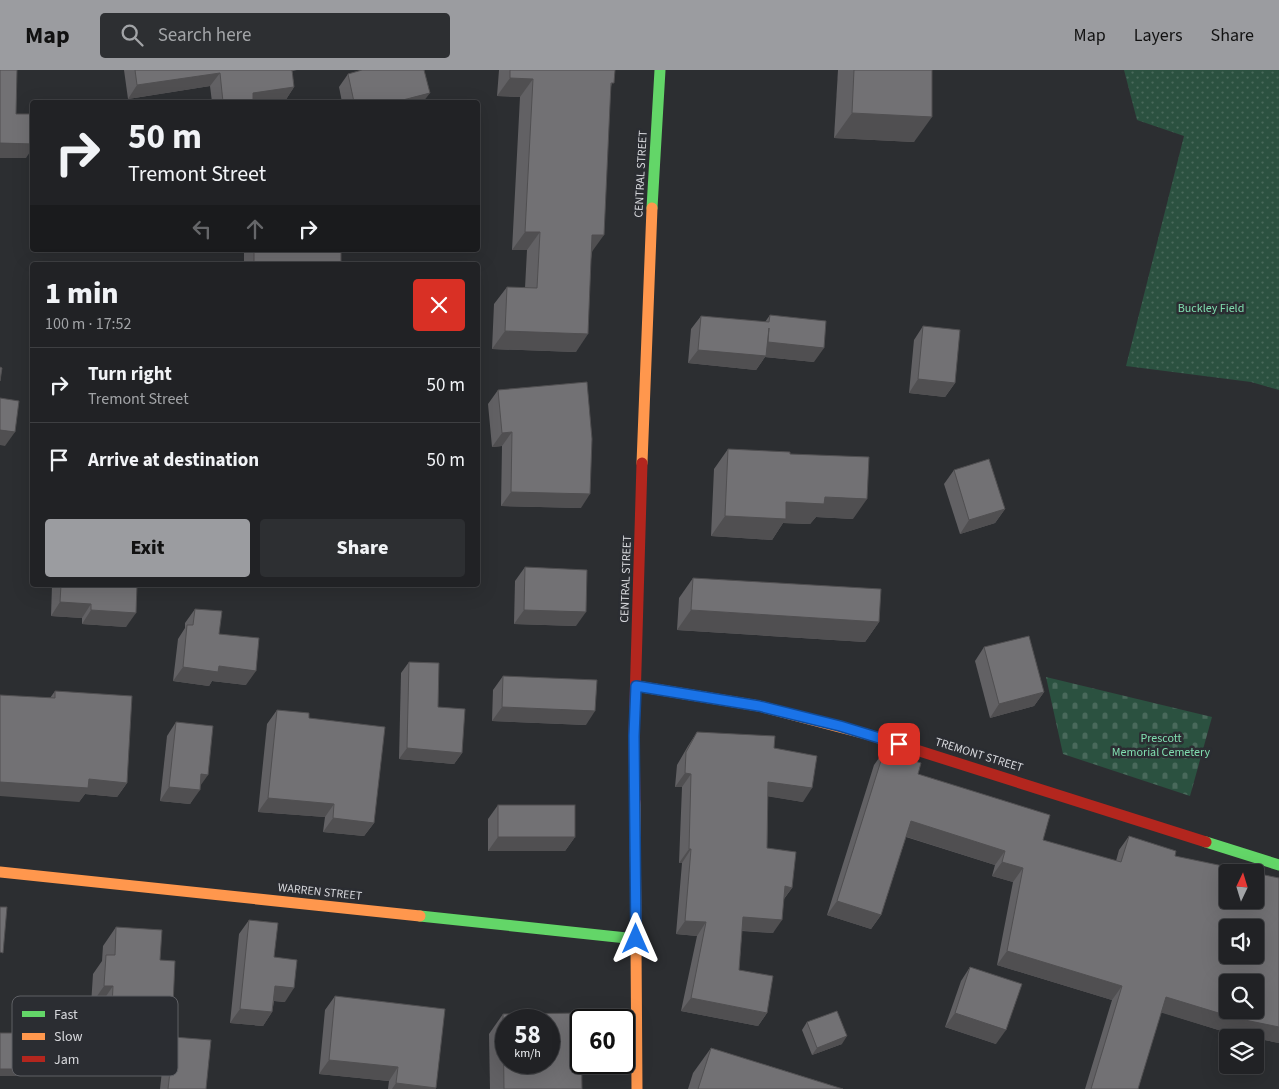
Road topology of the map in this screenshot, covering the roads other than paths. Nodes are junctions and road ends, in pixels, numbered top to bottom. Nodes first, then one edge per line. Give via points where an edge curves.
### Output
1 (660, 70) edge
2 (636, 686) junction
3 (1279, 865) edge
4 (0, 872) edge
5 (636, 939) junction
6 (637, 1089) edge

1 - 2 street, CENTRAL STREET via 647,305
2 - 3 street, TREMONT STREET via 759,706 840,726
2 - 5 street, CENTRAL STREET
4 - 5 street, WARREN STREET
5 - 6 street, CENTRAL STREET

